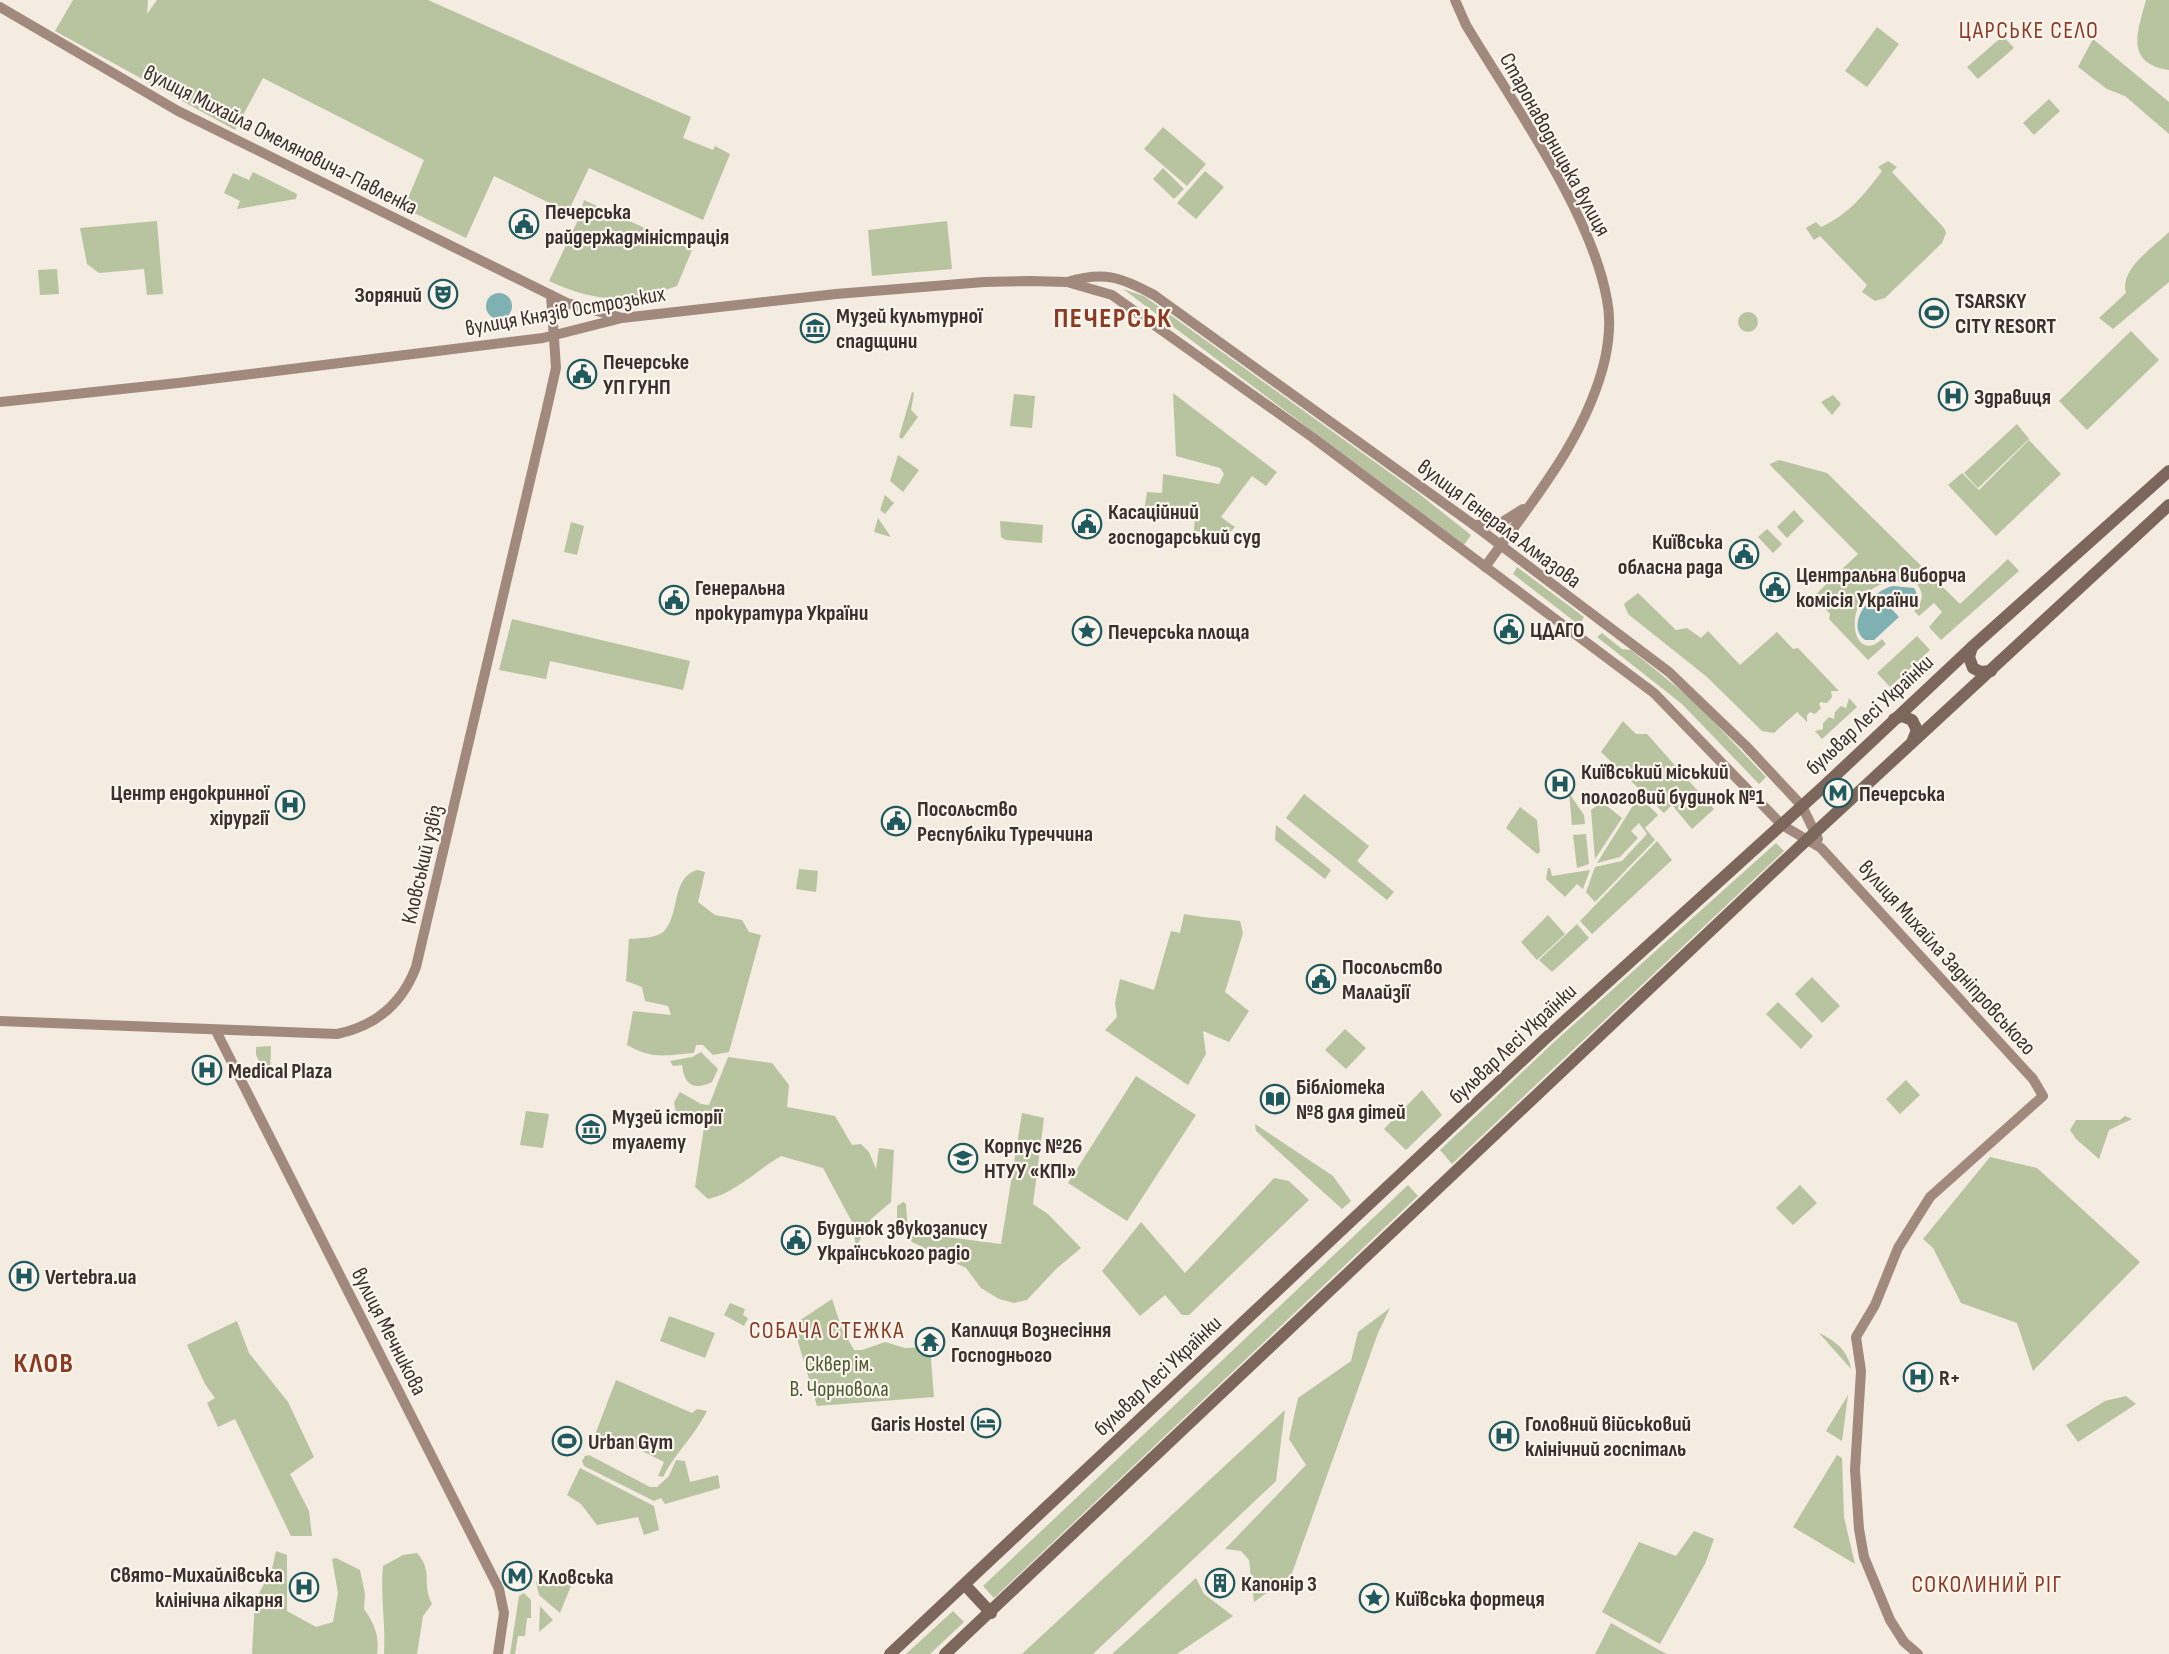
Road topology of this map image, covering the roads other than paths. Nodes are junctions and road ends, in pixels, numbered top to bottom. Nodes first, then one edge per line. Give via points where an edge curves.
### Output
1 (1455, 0) edge
2 (0, 7) edge
3 (1067, 282) junction
4 (551, 295) junction
5 (1154, 295) joint
6 (1143, 316) joint
7 (622, 318) junction
8 (555, 334) junction
9 (0, 402) edge
10 (2169, 471) edge
11 (1531, 504) junction
12 (2169, 505) edge
13 (1474, 525) junction
14 (1500, 546) junction
15 (1485, 567) junction
16 (1972, 647) junction
17 (1991, 670) junction
18 (1893, 720) junction
19 (1912, 741) junction
20 (1802, 806) junction
21 (1782, 825) junction
22 (1816, 831) junction
23 (1805, 841) junction
24 (1821, 848) junction
25 (0, 1021) edge
26 (216, 1031) junction
27 (965, 1585) junction
28 (991, 1612) junction
29 (498, 1654) edge
30 (890, 1654) edge
31 (945, 1654) edge
32 (1918, 1654) edge

1 - 11 main road, Старонаводницька вулиця via 1570,202 1595,256 1608,301 1608,341 1593,394 1561,460
2 - 4 main road, вулиця Михайла Омеляновича-Павленка via 178,111
3 - 5 main road, вулиця Князів Острозьких via 1104,276
3 - 6 main road, вулиця Князів Острозьких via 1112,295
3 - 7 main road, вулиця Князів Острозьких via 961,284 824,295
4 - 7 main road, вулиця Михайла Омеляновича-Павленка via 582,309
4 - 8 main road
5 - 13 main road, вулиця Генерала Алмазова
6 - 15 main road, вулиця Генерала Алмазова
7 - 8 main road, вулиця Князів Острозьких
8 - 9 main road, вулиця Князів Острозьких via 327,365
8 - 26 main road, Кловський узвіз via 556,368 411,981 383,1014 348,1032 322,1035
10 - 16 main road, бульвар Лесі Українки
11 - 13 main road via 1506,521
11 - 14 main road, Старонаводницька вулиця
12 - 17 main road
13 - 14 main road, вулиця Генерала Алмазова
14 - 15 main road, Старонаводницька вулиця
14 - 20 main road, вулиця Генерала Алмазова via 1669,672
15 - 21 main road, вулиця Генерала Алмазова via 1654,693
16 - 17 main road via 1969,657 1973,668 1981,672
16 - 18 main road, бульвар Лесі Українки
17 - 19 main road
18 - 19 main road via 1902,716 1912,720 1917,730
18 - 20 main road, бульвар Лесі Українки
19 - 22 main road
20 - 21 main road, бульвар Лесі Українки
20 - 22 main road, вулиця Генерала Алмазова
21 - 23 main road, вулиця Генерала Алмазова
21 - 27 main road, бульвар Лесі Українки via 1538,1046
22 - 23 main road
22 - 24 main road, вулиця Михайла Задніпровського
23 - 24 main road, вулиця Михайла Задніпровського
23 - 28 main road
24 - 32 main road, вулиця Михайла Задніпровського via 2033,1079 2043,1096 1930,1197 1898,1248 1875,1305 1856,1337 1861,1371 1855,1470 1864,1557 1890,1620 1904,1642
25 - 26 main road, Кловський узвіз
26 - 29 main road, вулиця Мечникова via 499,1589 504,1613
27 - 28 main road
27 - 30 main road, бульвар Лесі Українки
28 - 31 main road

